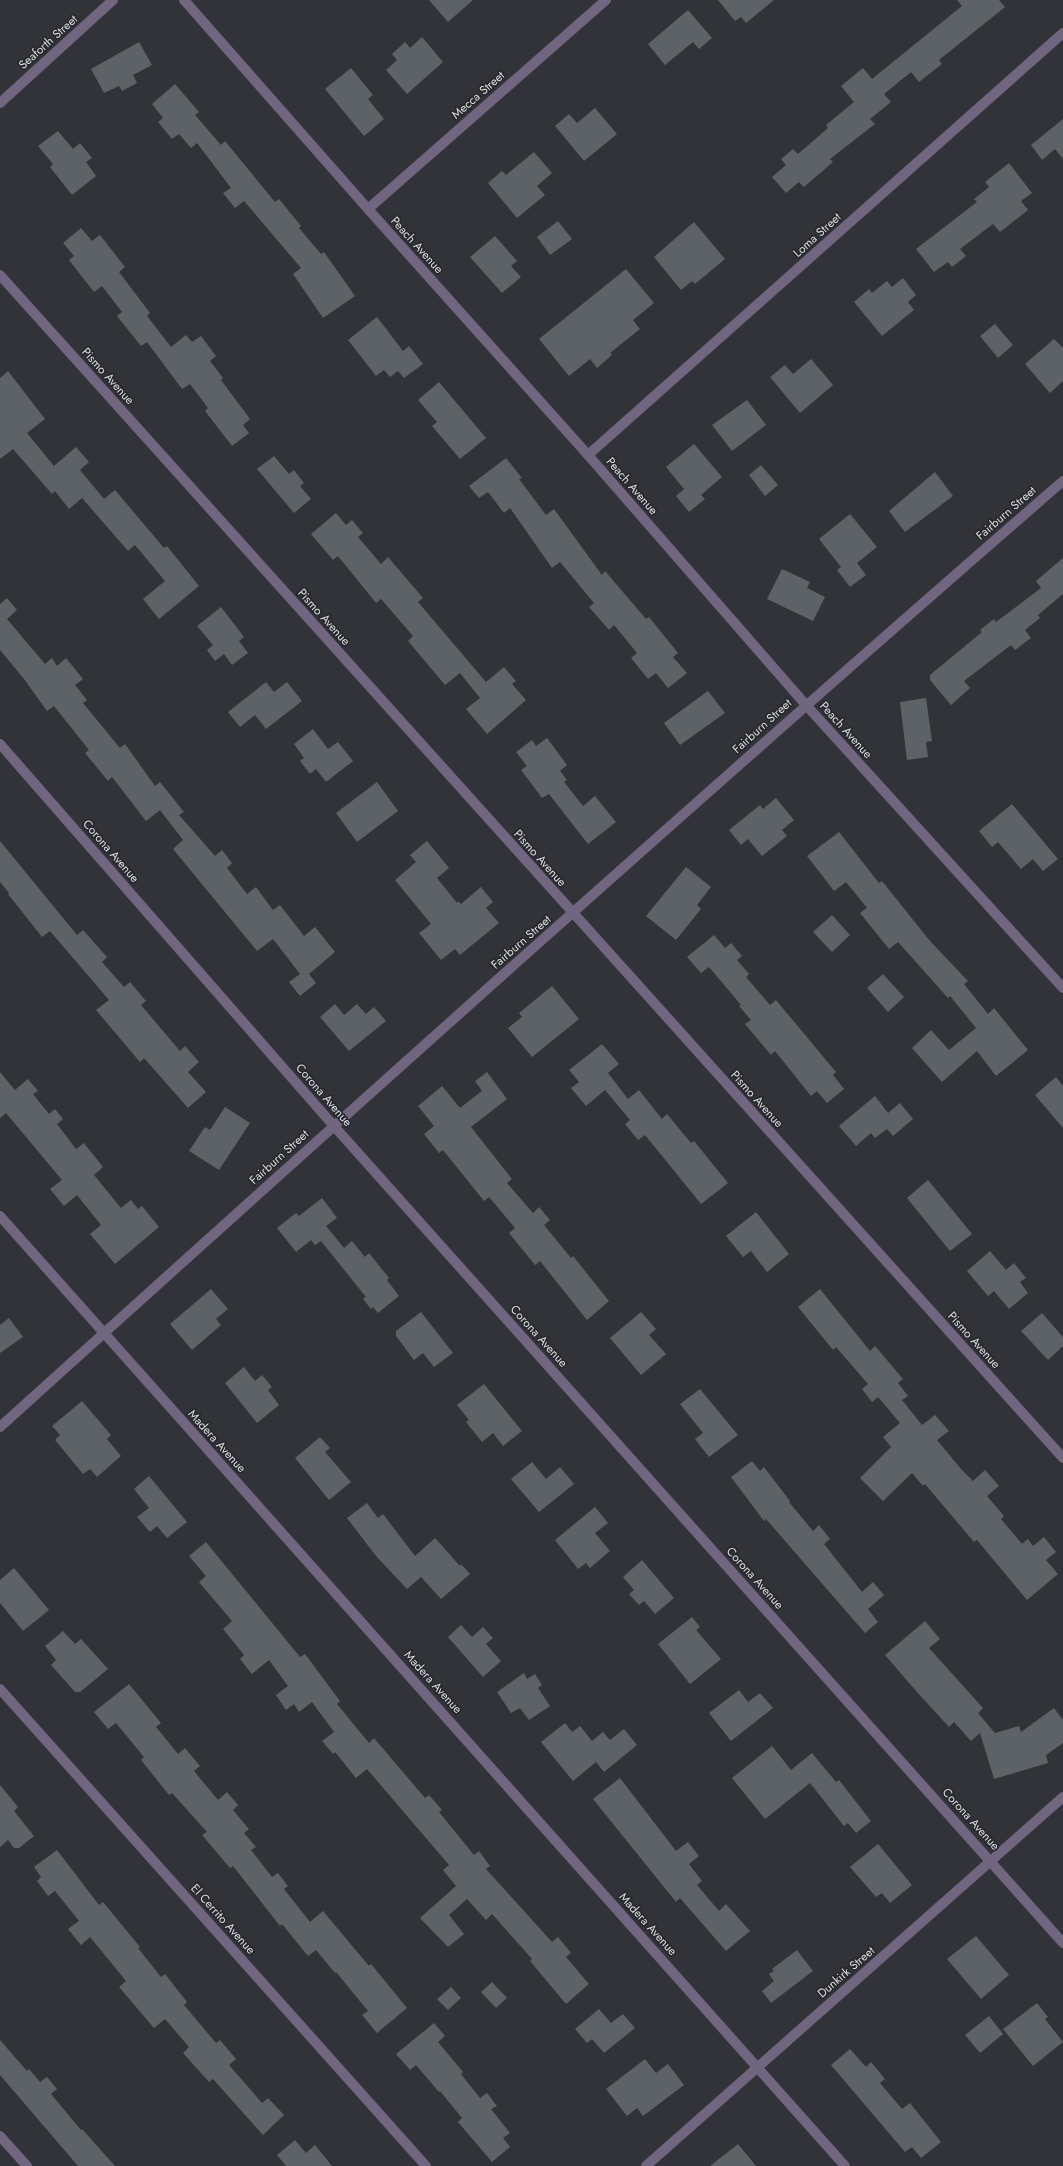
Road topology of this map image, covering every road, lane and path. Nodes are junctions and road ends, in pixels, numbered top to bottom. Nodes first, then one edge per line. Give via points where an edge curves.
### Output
1 (113, 0) edge
2 (184, 0) edge
3 (606, 0) edge
4 (1063, 33) edge
5 (0, 103) edge
6 (368, 209) junction
7 (0, 275) edge
8 (588, 455) junction
9 (1063, 481) edge
10 (806, 705) junction
11 (0, 744) edge
12 (572, 914) junction
13 (1063, 988) edge
14 (333, 1125) junction
15 (0, 1216) edge
16 (104, 1334) junction
17 (0, 1427) edge
18 (1063, 1458) edge
19 (0, 1689) edge
20 (1063, 1797) edge
21 (991, 1861) junction
22 (1063, 1943) edge
23 (758, 2066) junction
24 (0, 2136) edge
25 (27, 2166) edge
26 (426, 2166) edge
27 (646, 2166) edge
28 (845, 2166) edge

1 - 5 street, Seaforth Street
2 - 6 street, Peach Avenue
3 - 6 street, Mecca Street
4 - 8 street, Loma Street
6 - 8 street, Peach Avenue
7 - 12 street, Pismo Avenue
8 - 10 street, Peach Avenue
9 - 10 street, Fairburn Street
10 - 12 street, Fairburn Street
10 - 13 street, Peach Avenue
11 - 14 street, Corona Avenue
12 - 14 street, Fairburn Street
12 - 18 street, Pismo Avenue
14 - 16 street, Fairburn Street
14 - 21 street, Corona Avenue
15 - 16 street, Madera Avenue
16 - 17 street, Fairburn Street
16 - 23 street, Madera Avenue
19 - 26 street, El Cerrito Avenue
20 - 21 street, Dunkirk Street
21 - 22 street, Corona Avenue
21 - 23 street, Dunkirk Street
23 - 27 street, Dunkirk Street
23 - 28 street, Madera Avenue
24 - 25 street

